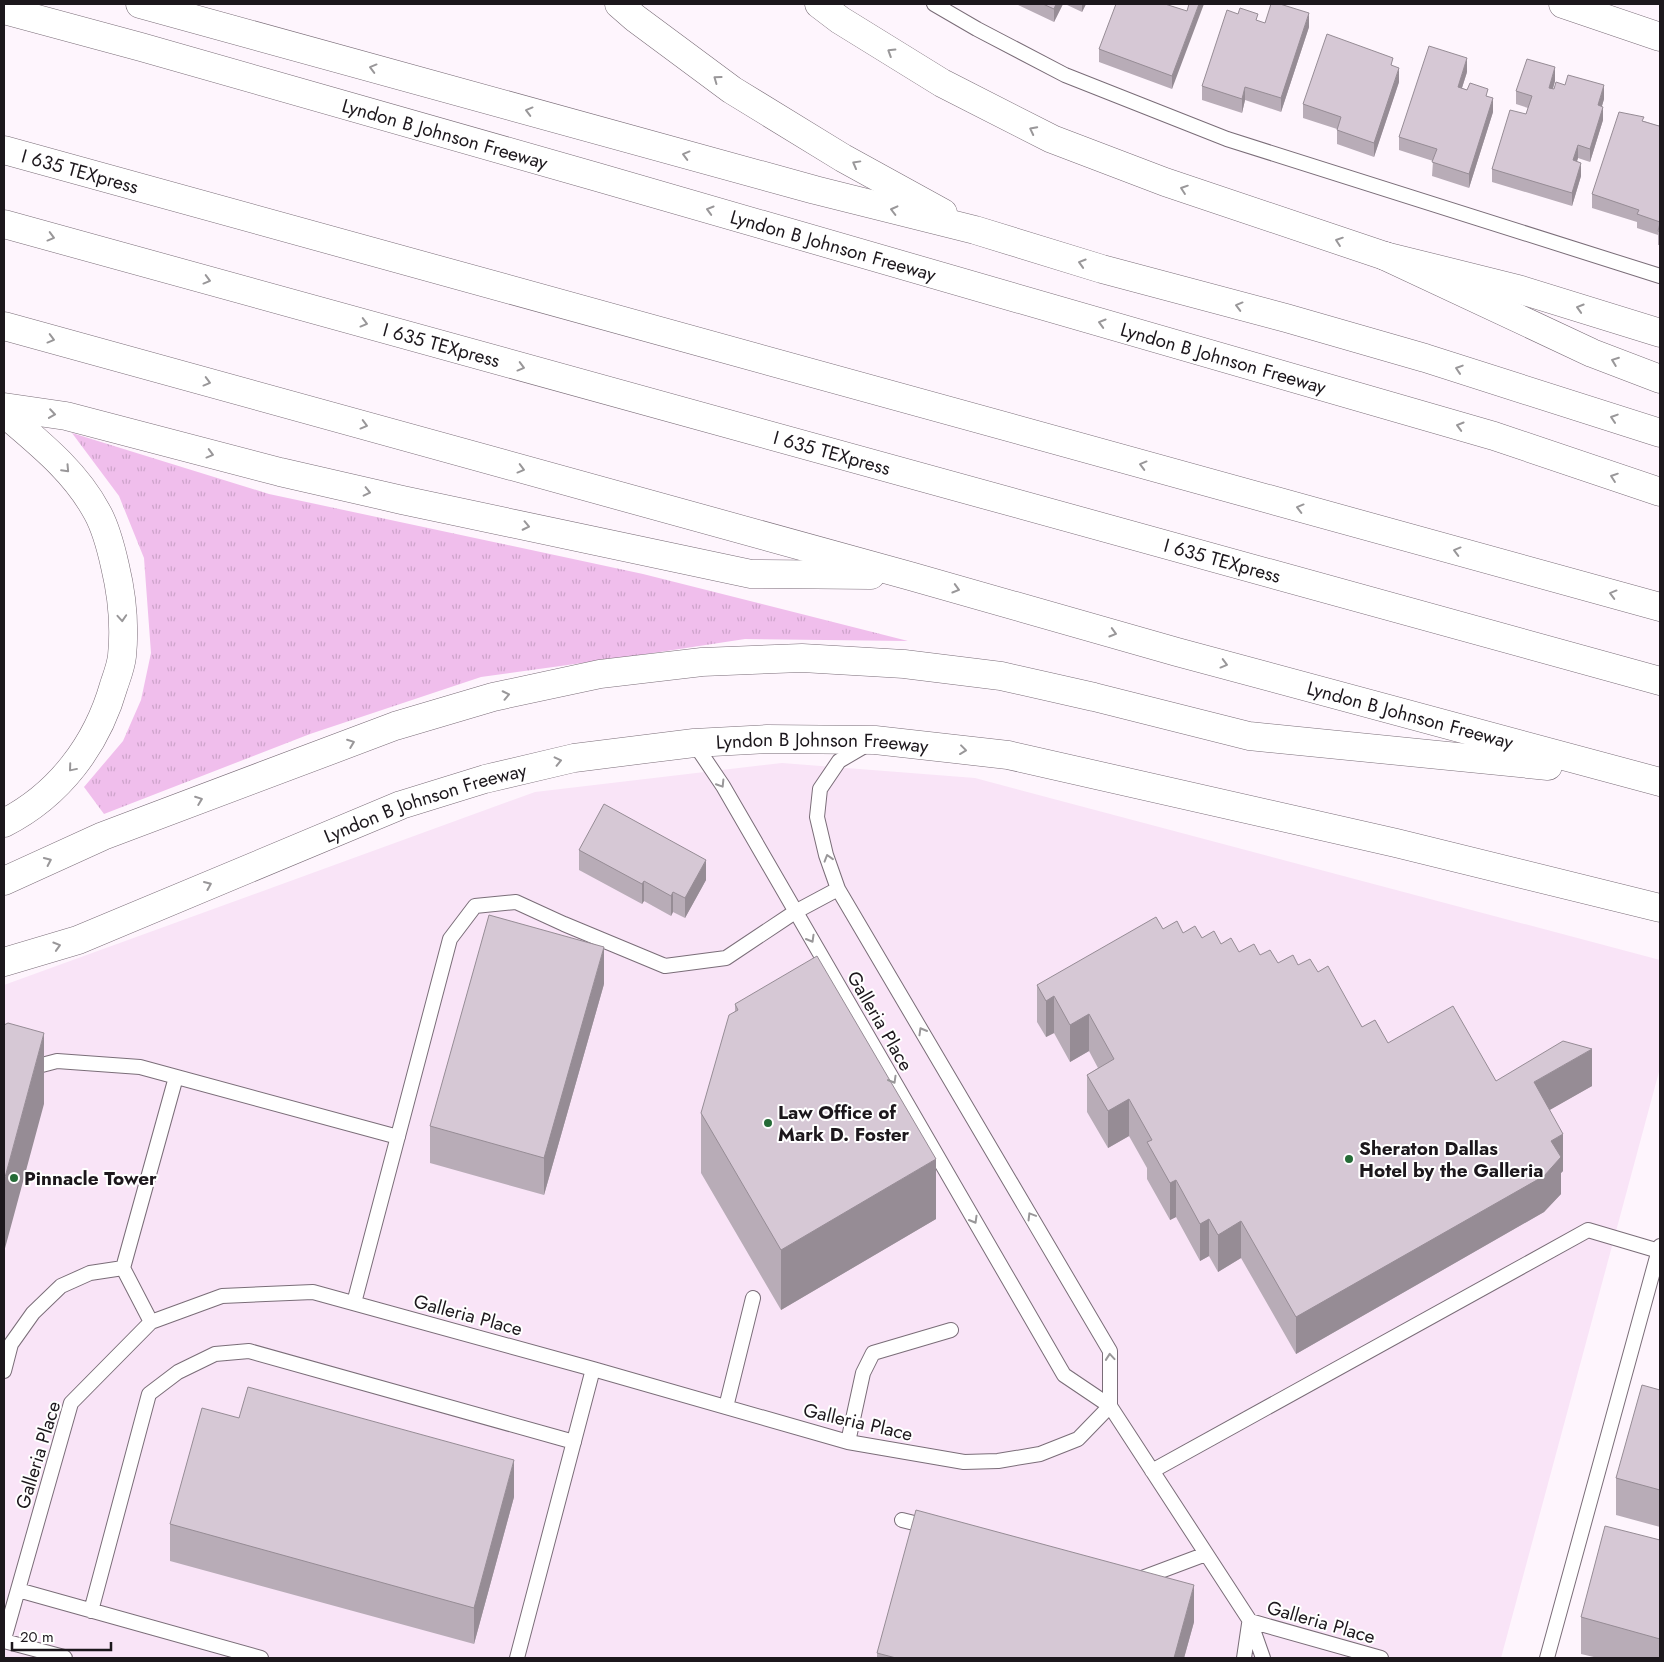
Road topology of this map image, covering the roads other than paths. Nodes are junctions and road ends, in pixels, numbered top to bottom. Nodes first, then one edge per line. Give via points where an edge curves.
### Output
1 (140, 4) edge
2 (619, 4) edge
3 (819, 4) edge
4 (934, 4) edge
5 (1563, 4) edge
6 (4, 10) edge
7 (1660, 37) edge
8 (4, 150) edge
9 (4, 224) edge
10 (975, 230) junction
11 (1385, 256) junction
12 (1660, 276) edge
13 (4, 326) edge
14 (1660, 333) edge
15 (1660, 379) edge
16 (4, 407) edge
17 (4, 414) edge
18 (1660, 433) edge
19 (1660, 492) edge
20 (910, 576) junction
21 (1660, 607) edge
22 (1660, 681) edge
23 (875, 740) junction
24 (694, 743) junction
25 (1626, 774) junction
26 (1660, 782) edge
27 (4, 823) edge
28 (4, 881) edge
29 (838, 889) junction
30 (1660, 908) edge
31 (795, 912) junction
32 (7, 961) edge
33 (4, 1075) edge
34 (176, 1077) junction
35 (398, 1137) junction
36 (1660, 1248) edge
37 (123, 1268) junction
38 (753, 1298) dead end
39 (354, 1303) junction
40 (151, 1322) junction
41 (951, 1330) dead end
42 (594, 1369) junction
43 (4, 1370) edge
44 (1110, 1406) junction
45 (726, 1407) junction
46 (574, 1442) junction
47 (848, 1442) junction
48 (1152, 1471) junction
49 (902, 1520) dead end
50 (941, 1530) edge
51 (1206, 1554) junction
52 (1125, 1578) edge
53 (18, 1590) junction
54 (91, 1611) junction
55 (7, 1614) edge
56 (1250, 1621) junction
57 (4, 1640) edge
58 (64, 1658) edge
59 (262, 1658) edge
60 (517, 1658) edge
61 (1244, 1658) edge
62 (1263, 1658) edge
63 (1381, 1658) edge
64 (1547, 1658) edge

10 -> 1 main road via 815,190
10 -> 2 main road via 843,158 732,90
11 -> 3 main road via 1165,182 1052,139 942,84
4 - 12 lane via 1065,75 1227,139
5 - 7 main road
19 -> 6 main road, Lyndon B Johnson Freeway via 1494,436
21 -> 8 main road, I 635 TEXpress
9 -> 22 main road, I 635 TEXpress
18 -> 10 main road via 1425,358 1102,269
14 -> 11 main road via 1518,289
15 -> 11 main road via 1592,352
13 -> 20 main road, Lyndon B Johnson Freeway
16 -> 20 main road via 66,416 280,472 751,574
17 -> 27 main road via 54,456 80,483 98,513 111,549 123,622 122,658 98,727 78,760 53,790 24,813
20 -> 25 main road, Lyndon B Johnson Freeway
23 - 24 main road, Lyndon B Johnson Freeway via 767,739
29 -> 23 lane, Galleria Place via 817,817 820,789 839,761
23 -> 30 main road, Lyndon B Johnson Freeway via 1008,755 1396,843
24 -> 31 lane, Galleria Place via 723,786
32 -> 24 main road, Lyndon B Johnson Freeway via 78,940 410,802 485,779 574,758
25 - 26 main road, Lyndon B Johnson Freeway
28 -> 25 main road via 103,836 396,726 493,697 600,674 702,662 802,658 904,664 1001,676 1249,736
29 - 31 lane
44 -> 29 lane, Galleria Place via 1110,1351
31 - 35 lane via 726,958 666,966 516,902 475,906 450,939
31 -> 44 lane, Galleria Place via 1064,1375
33 - 34 lane via 57,1060 140,1067
34 - 35 lane
34 - 37 lane
35 - 39 lane
36 - 48 lane via 1588,1230
36 - 64 lane
37 - 40 lane
37 - 43 lane via 90,1273 61,1286 33,1313 11,1344
38 - 45 lane
39 - 40 lane, Galleria Place via 313,1292 222,1296
39 - 42 lane, Galleria Place
40 - 53 lane, Galleria Place via 71,1402
41 - 47 lane via 873,1353 863,1373
42 - 45 lane, Galleria Place
42 - 46 lane
44 - 47 lane, Galleria Place via 1078,1439 1040,1454 998,1461 964,1462
44 - 48 lane, Galleria Place
45 - 47 lane, Galleria Place
46 - 54 lane via 249,1351 215,1354 178,1372 149,1394
46 - 60 lane
48 - 51 lane, Galleria Place
49 - 50 lane
51 - 52 lane via 1134,1581
51 - 56 lane, Galleria Place
53 - 54 lane
53 - 55 lane, Galleria Place
54 - 59 lane
55 - 57 lane, Galleria Place
56 - 61 lane, Galleria Place
56 - 62 lane, Galleria Place
56 - 63 lane, Galleria Place
57 - 58 lane

